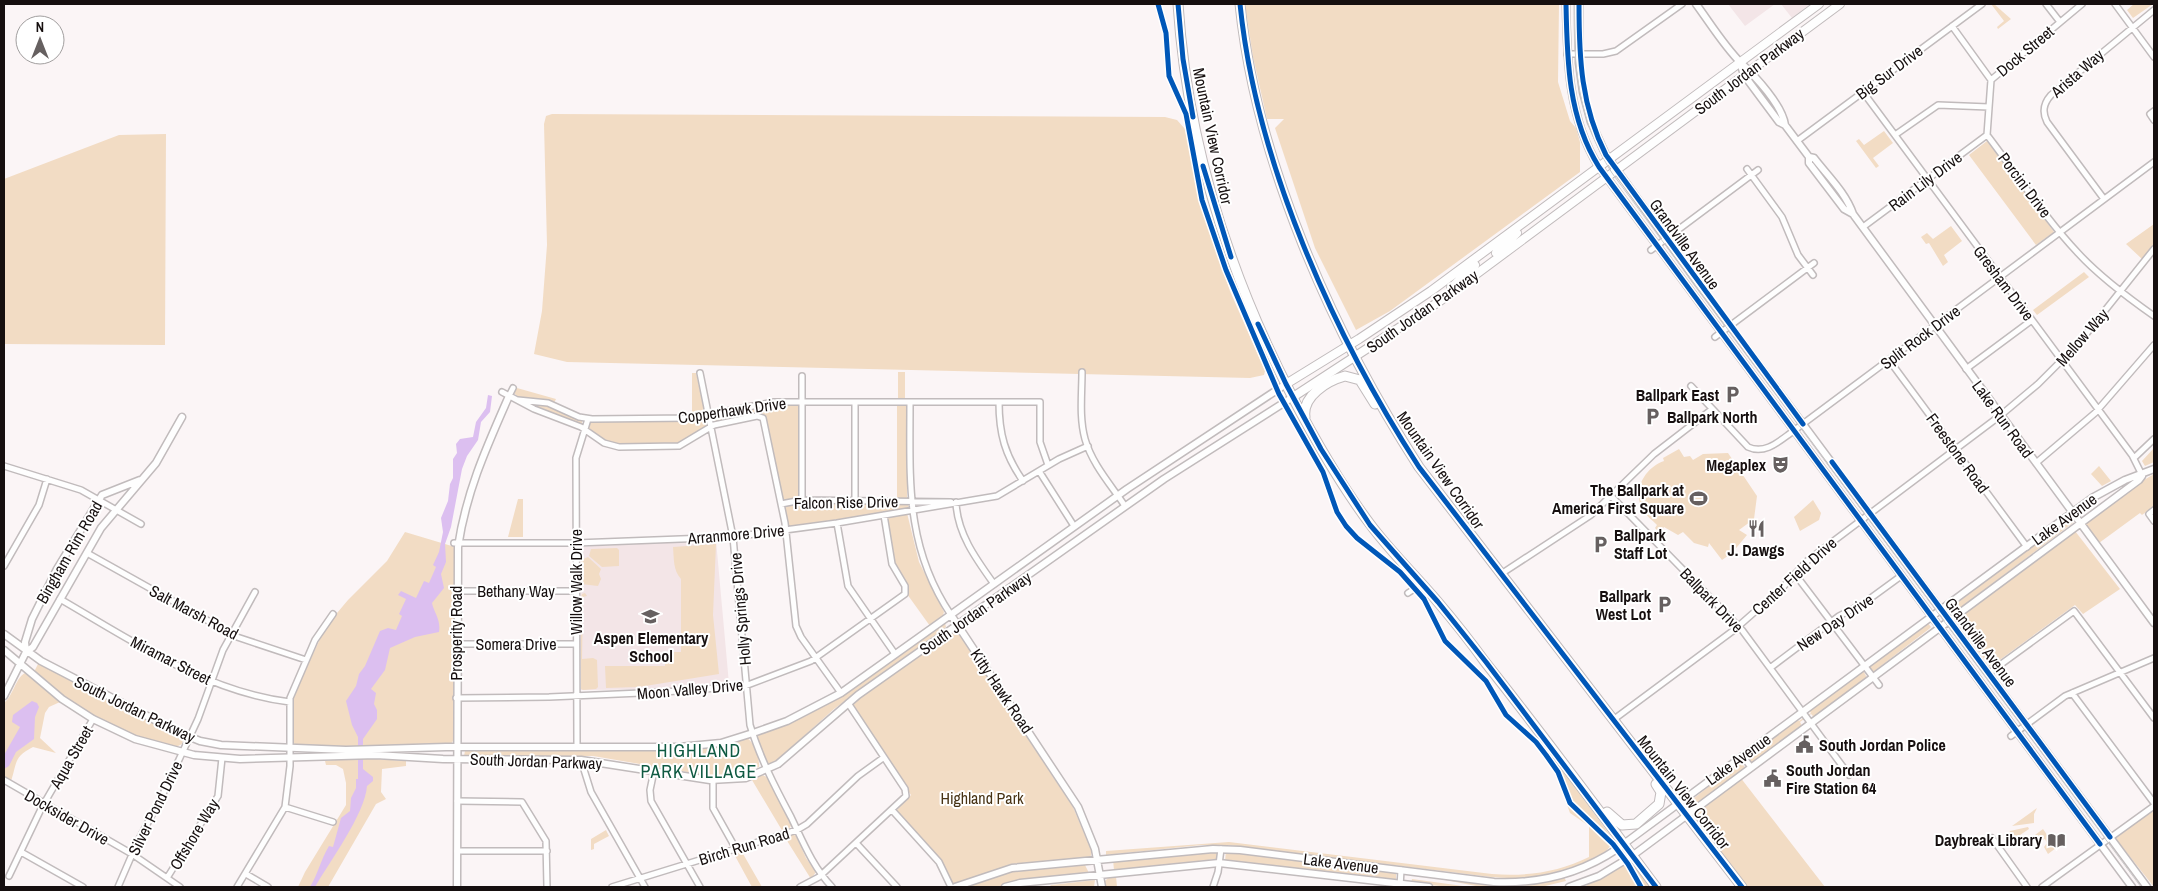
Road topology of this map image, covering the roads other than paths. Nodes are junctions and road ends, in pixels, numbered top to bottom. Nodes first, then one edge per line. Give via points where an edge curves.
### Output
1 (1178, 4) edge
2 (1240, 4) edge
3 (1566, 4) edge
4 (1578, 4) edge
5 (1682, 4) edge
6 (1696, 4) edge
7 (1819, 4) edge
8 (1840, 4) edge
9 (1982, 4) edge
10 (2046, 4) edge
11 (2082, 4) edge
12 (2115, 4) edge
13 (2154, 10) edge
14 (2060, 22) junction
15 (1952, 26) junction
16 (2132, 27) junction
17 (1567, 54) junction
18 (1579, 54) junction
19 (2154, 57) edge
20 (1740, 62) junction
21 (1747, 73) junction
22 (1991, 80) junction
23 (1863, 92) junction
24 (1989, 107) junction
25 (2154, 111) edge
26 (2154, 120) edge
27 (1895, 135) junction
28 (1987, 135) junction
29 (1797, 141) junction
30 (1609, 160) junction
31 (2154, 162) edge
32 (1599, 167) junction
33 (1616, 170) junction
34 (1747, 170) dead end
35 (1758, 170) dead end
36 (1751, 175) junction
37 (1606, 177) junction
38 (1927, 179) junction
39 (2104, 199) junction
40 (1704, 202) dead end
41 (1708, 208) junction
42 (1863, 227) junction
43 (2060, 232) junction
44 (1666, 239) junction
45 (1654, 248) junction
46 (2154, 249) edge
47 (1485, 260) junction
48 (1814, 263) dead end
49 (1808, 268) junction
50 (1813, 275) dead end
51 (2000, 277) junction
52 (2120, 291) junction
53 (2154, 316) edge
54 (2032, 320) junction
55 (1934, 325) junction
56 (1730, 326) junction
57 (1718, 335) junction
58 (1349, 344) junction
59 (2154, 345) edge
60 (1356, 356) junction
61 (1889, 360) junction
62 (2062, 361) junction
63 (1966, 369) junction
64 (1082, 372) dead end
65 (700, 373) dead end
66 (802, 376) dead end
67 (1286, 384) junction
68 (1691, 386) dead end
69 (513, 388) dead end
70 (502, 392) dead end
71 (509, 396) junction
72 (1293, 397) junction
73 (518, 400) junction
74 (802, 402) junction
75 (855, 402) junction
76 (910, 402) junction
77 (999, 402) junction
78 (2098, 409) junction
79 (1711, 410) junction
80 (184, 414) dead end
81 (709, 415) junction
82 (2000, 415) junction
83 (1387, 417) junction
84 (588, 419) junction
85 (1803, 424) junction
86 (711, 426) junction
87 (1309, 428) junction
88 (584, 429) junction
89 (1794, 431) junction
90 (2154, 439) edge
91 (1088, 446) junction
92 (1955, 449) junction
93 (2134, 458) junction
94 (2036, 463) junction
95 (1048, 465) junction
96 (4, 466) edge
97 (2154, 469) edge
98 (1039, 471) junction
99 (2142, 476) junction
100 (144, 478) junction
101 (47, 479) junction
102 (1023, 481) junction
103 (1118, 496) junction
104 (1611, 496) junction
105 (99, 499) junction
106 (802, 500) junction
107 (855, 500) junction
108 (910, 501) junction
109 (956, 502) junction
110 (781, 504) junction
111 (1125, 506) junction
112 (116, 509) junction
113 (2154, 510) edge
114 (911, 511) junction
115 (2072, 512) junction
116 (1869, 513) junction
117 (884, 515) junction
118 (1860, 520) junction
119 (2154, 521) edge
120 (837, 523) junction
121 (2080, 523) junction
122 (141, 524) dead end
123 (1074, 526) junction
124 (786, 530) junction
125 (733, 537) junction
126 (457, 543) junction
127 (576, 543) junction
128 (2027, 546) junction
129 (86, 553) junction
130 (4, 566) edge
131 (1501, 574) junction
132 (1795, 574) junction
133 (1901, 576) junction
134 (994, 584) junction
135 (1422, 584) junction
136 (457, 591) junction
137 (576, 591) junction
138 (254, 592) dead end
139 (1408, 594) dead end
140 (60, 598) junction
141 (1941, 610) junction
142 (333, 614) dead end
143 (951, 615) junction
144 (1932, 616) junction
145 (870, 619) junction
146 (1948, 620) junction
147 (1832, 622) junction
148 (2154, 623) edge
149 (958, 625) junction
150 (1738, 626) junction
151 (1940, 627) junction
152 (4, 634) edge
153 (232, 634) junction
154 (457, 644) junction
155 (576, 644) junction
156 (4, 650) edge
157 (26, 652) junction
158 (896, 654) junction
159 (816, 658) junction
160 (2154, 658) edge
161 (306, 660) junction
162 (21, 664) junction
163 (1864, 666) junction
164 (1770, 668) junction
165 (1989, 673) junction
166 (2121, 673) junction
167 (1872, 676) junction
168 (1583, 681) junction
169 (212, 682) junction
170 (1879, 685) dead end
171 (745, 686) junction
172 (841, 693) junction
173 (2072, 693) junction
174 (4, 696) edge
175 (576, 696) junction
176 (456, 698) junction
177 (290, 702) junction
178 (848, 703) junction
179 (1802, 712) junction
180 (2154, 718) edge
181 (92, 719) junction
182 (1613, 720) junction
183 (1810, 723) junction
184 (2027, 725) junction
185 (2017, 732) junction
186 (752, 733) junction
187 (2011, 736) dead end
188 (190, 737) junction
189 (577, 746) junction
190 (290, 747) junction
191 (456, 747) junction
192 (182, 753) junction
193 (347, 753) junction
194 (376, 753) junction
195 (1742, 756) junction
196 (222, 758) junction
197 (884, 758) junction
198 (290, 759) junction
199 (457, 759) junction
200 (581, 760) junction
201 (1750, 767) junction
202 (1567, 768) junction
203 (767, 770) junction
204 (654, 771) junction
205 (1849, 775) dead end
206 (713, 780) junction
207 (6, 781) edge
208 (457, 801) junction
209 (44, 804) junction
210 (1677, 804) junction
211 (2154, 804) edge
212 (285, 807) junction
213 (892, 810) junction
214 (1686, 816) junction
215 (333, 822) dead end
216 (797, 830) junction
217 (2110, 837) junction
218 (1992, 838) dead end
219 (856, 843) junction
220 (1624, 843) junction
221 (2100, 844) junction
222 (736, 849) junction
223 (1221, 849) junction
224 (457, 851) junction
225 (547, 851) junction
226 (21, 852) junction
227 (132, 854) junction
228 (1632, 856) junction
229 (1097, 859) junction
230 (1220, 863) junction
231 (687, 864) junction
232 (1401, 870) junction
233 (246, 874) junction
234 (1100, 874) junction
235 (821, 875) junction
236 (9, 876) dead end
237 (168, 878) junction
238 (640, 878) junction
239 (1400, 886) edge
240 (1580, 886) edge
241 (83, 887) edge
242 (118, 887) edge
243 (180, 887) edge
244 (237, 887) edge
245 (268, 887) edge
246 (457, 887) edge
247 (547, 887) edge
248 (612, 887) edge
249 (645, 887) edge
250 (700, 887) edge
251 (800, 887) edge
252 (832, 887) edge
253 (897, 887) edge
254 (951, 887) edge
255 (955, 887) edge
256 (1005, 887) edge
257 (1102, 887) edge
258 (1213, 887) edge
259 (1429, 887) edge
260 (1569, 887) edge
261 (1656, 887) edge
262 (1742, 887) edge
263 (2027, 887) edge
264 (2042, 887) edge
265 (2132, 887) edge
266 (2147, 887) edge

1 - 67 highway, Mountain View Corridor via 1193,120 1215,209 1246,297
2 - 58 highway, Mountain View Corridor via 1249,61 1273,157 1313,269
3 - 17 street, Grandville Avenue
4 - 18 street, Grandville Avenue
5 - 18 street via 1618,50
6 - 20 street, Lake Run Road
7 - 20 main road, South Jordan Parkway
8 - 21 main road, South Jordan Parkway
9 - 15 street, Big Sur Drive
10 - 14 street
11 - 14 street, Dock Street
12 - 16 street
13 - 16 street, Arista Way
14 - 22 street, Dock Street
15 - 22 street
15 - 23 street, Big Sur Drive
16 - 19 street
16 - 39 street, Arista Way via 2051,95 2044,108 2047,122
17 - 18 street
17 - 32 street, Grandville Avenue via 1577,116
18 - 30 street, Grandville Avenue via 1586,103
20 - 21 street, Lake Run Road
20 - 30 main road, South Jordan Parkway
21 - 29 street, Lake Run Road via 1779,122
21 - 33 main road, South Jordan Parkway
22 - 24 street
23 - 27 street, Gresham Drive
23 - 29 street, Big Sur Drive
24 - 27 street via 1938,105
24 - 28 street
25 - 26 street via 2150,114
27 - 38 street, Gresham Drive
28 - 38 street, Rain Lily Drive
28 - 43 street, Porcini Drive
29 - 42 street, Lake Run Road via 1809,157 1809,163 1844,209 1853,214
30 - 32 main road, South Jordan Parkway
30 - 33 street, Grandville Avenue
31 - 39 street, Split Rock Drive
32 - 37 street, Grandville Avenue
32 - 47 main road, South Jordan Parkway via 1530,219
33 - 37 main road, South Jordan Parkway
33 - 44 street, Grandville Avenue
34 - 36 street
35 - 36 street
36 - 41 street
36 - 49 street via 1782,217 1798,255
37 - 45 street, Grandville Avenue
37 - 47 main road, South Jordan Parkway
38 - 42 street, Rain Lily Drive
38 - 51 street, Gresham Drive
39 - 43 street, Split Rock Drive
40 - 41 street
41 - 44 street
42 - 55 street, Lake Run Road
43 - 51 street, Split Rock Drive
43 - 52 street, Porcini Drive via 2086,262
44 - 45 street
44 - 56 street, Grandville Avenue
45 - 57 street, Grandville Avenue
46 - 52 street, Mellow Way
47 - 58 main road, South Jordan Parkway
47 - 60 main road, South Jordan Parkway via 1440,301
48 - 49 street
49 - 50 street
49 - 56 street
51 - 54 street, Gresham Drive
51 - 55 street, Split Rock Drive
52 - 53 street, Porcini Drive
52 - 62 street, Mellow Way
54 - 62 street, Gresham Drive
54 - 63 street
55 - 61 street, Split Rock Drive
55 - 63 street, Lake Run Road
56 - 57 street
56 - 85 street, Grandville Avenue
57 - 89 street, Grandville Avenue
58 - 60 highway, Mountain View Corridor
58 - 67 main road, South Jordan Parkway
59 - 78 street
60 - 72 main road, South Jordan Parkway
60 - 83 highway, Mountain View Corridor
61 - 85 street, Split Rock Drive
61 - 92 street, Freestone Road
62 - 78 street, Gresham Drive
62 - 82 street, Mellow Way
63 - 82 street, Lake Run Road
64 - 91 street via 1082,420
65 - 81 street, Holly Springs Drive
66 - 74 street
67 - 72 highway, Mountain View Corridor
67 - 103 street, South Jordan Parkway
68 - 79 street, Split Rock Drive
69 - 71 street, Prosperity Road
70 - 71 street, Copperhawk Drive
71 - 73 street, Copperhawk Drive
71 - 126 street, Prosperity Road via 472,481
72 - 87 highway, Mountain View Corridor
72 - 111 street, South Jordan Parkway
73 - 84 street, Copperhawk Drive via 548,403
73 - 88 street, Copperhawk Drive
74 - 75 street, Copperhawk Drive
74 - 81 street, Copperhawk Drive via 770,402
74 - 106 street
75 - 76 street, Copperhawk Drive
75 - 107 street
76 - 77 street, Copperhawk Drive
76 - 108 street, Kitty Hawk Road
77 - 95 street, Copperhawk Drive via 1040,402 1040,442
77 - 102 street via 1003,446
78 - 93 street, Gresham Drive
78 - 94 street
79 - 89 street, Split Rock Drive via 1754,449 1769,447
79 - 104 street via 1658,450
80 - 100 street, Bingham Rim Road via 161,456
81 - 84 street, Copperhawk Drive via 684,419
81 - 86 street, Holly Springs Drive
82 - 92 street, Center Field Drive
82 - 94 street, Lake Run Road
83 - 87 highway via 1360,380 1345,376 1308,399 1304,411
83 - 131 highway, Mountain View Corridor via 1419,467
84 - 88 street, Willow Walk Drive
85 - 89 street, Split Rock Drive
85 - 116 street, Grandville Avenue
86 - 88 street, Copperhawk Drive via 689,442 672,447 615,446
86 - 110 street, Copperhawk Drive via 761,417
86 - 125 street, Holly Springs Drive
87 - 135 highway, Mountain View Corridor via 1370,525
88 - 127 street, Willow Walk Drive via 576,458
89 - 118 street, Grandville Avenue
90 - 93 street
91 - 95 street, Arranmore Drive
91 - 103 street
92 - 116 street, Center Field Drive
92 - 128 street, Freestone Road
93 - 99 street, Gresham Drive
94 - 115 street, Lake Run Road
95 - 98 street, Arranmore Drive
96 - 101 street
97 - 99 street, Lake Avenue
98 - 102 street, Arranmore Drive
98 - 123 street
99 - 115 street, Lake Avenue via 2108,488
99 - 121 street, Lake Avenue
100 - 105 street, Bingham Rim Road via 107,491
100 - 112 street, Bingham Rim Road
101 - 105 street
101 - 130 street via 39,505
102 - 109 street, Arranmore Drive via 997,496
103 - 111 street
103 - 123 street, South Jordan Parkway
104 - 131 street via 1582,522
104 - 150 street, Ballpark Drive
105 - 112 street
105 - 157 street, Bingham Rim Road via 32,619 25,642
106 - 107 street, Falcon Rise Drive
106 - 110 street, Falcon Rise Drive
107 - 108 street, Falcon Rise Drive
108 - 109 street, Arranmore Drive
108 - 114 street, Kitty Hawk Road
109 - 114 street, Arranmore Drive
109 - 134 street via 962,533
110 - 124 street
111 - 149 street, South Jordan Parkway
112 - 122 street
112 - 129 street, Bingham Rim Road
113 - 119 street via 2149,514
114 - 117 street, Arranmore Drive
114 - 143 street, Kitty Hawk Road via 923,561 936,592
115 - 121 street, Lake Run Road
115 - 128 street, Lake Avenue
116 - 118 street, Center Field Drive
116 - 141 street, Grandville Avenue
117 - 120 street, Arranmore Drive
117 - 145 street, Moon Valley Drive via 892,564 906,591 904,596
118 - 132 street, Center Field Drive
118 - 133 street, Grandville Avenue
120 - 124 street, Arranmore Drive
120 - 145 street via 846,582
121 - 146 street, Lake Avenue
121 - 148 street, Lake Run Road
123 - 134 street, South Jordan Parkway
124 - 125 street, Arranmore Drive
124 - 159 street via 795,622
125 - 127 street, Arranmore Drive
125 - 171 street, Holly Springs Drive
126 - 127 street, Arranmore Drive
126 - 136 street, Prosperity Road
127 - 137 street, Willow Walk Drive
128 - 141 street, Lake Avenue
129 - 140 street, Bingham Rim Road
129 - 153 street, Salt Marsh Road
131 - 168 highway, Mountain View Corridor
132 - 147 street
132 - 150 street, Center Field Drive
133 - 144 street, Grandville Avenue
133 - 147 street, New Day Drive
134 - 143 street, South Jordan Parkway
135 - 139 street
135 - 202 highway, Mountain View Corridor
136 - 137 street, Bethany Way
136 - 154 street, Prosperity Road
137 - 155 street, Willow Walk Drive
138 - 153 street, Silver Pond Drive
140 - 157 street, Bingham Rim Road via 34,647
140 - 169 street, Miramar Street
141 - 144 street, Lake Avenue
141 - 146 street, Grandville Avenue
142 - 161 street
143 - 149 street, Kitty Hawk Road
143 - 158 street, South Jordan Parkway
144 - 151 street, Grandville Avenue
144 - 163 street, Lake Avenue
145 - 158 street
145 - 159 street, Moon Valley Drive
146 - 151 street, Lake Avenue
146 - 165 street, Grandville Avenue
147 - 163 street
147 - 164 street, New Day Drive
149 - 178 street, South Jordan Parkway
149 - 229 street, Kitty Hawk Road via 1073,800 1089,832
150 - 164 street, Ballpark Drive
150 - 182 street, Center Field Drive
151 - 167 street, Lake Avenue
151 - 185 street, Grandville Avenue
152 - 157 street, South Jordan Parkway
153 - 161 street, Salt Marsh Road
153 - 169 street, Silver Pond Drive
154 - 155 street, Somera Drive
154 - 176 street, Prosperity Road
155 - 175 street, Willow Walk Drive
156 - 162 street, South Jordan Parkway
157 - 162 street, Bingham Rim Road
157 - 188 street, South Jordan Parkway
158 - 172 street, South Jordan Parkway
159 - 171 street, Moon Valley Drive
159 - 172 street
160 - 166 street
161 - 177 street
162 - 174 street, Bingham Rim Road
162 - 181 street, South Jordan Parkway via 62,699
163 - 167 street
163 - 179 street, Lake Avenue
164 - 179 street, Ballpark Drive
165 - 166 street via 2074,611
165 - 184 street, Grandville Avenue
166 - 173 street
166 - 180 street
167 - 170 street
167 - 183 street, Lake Avenue
168 - 182 highway, Mountain View Corridor
168 - 202 highway via 1603,714 1658,787 1659,804 1636,824 1622,825
169 - 177 street, Miramar Street via 263,698
169 - 188 street, Silver Pond Drive
171 - 175 street, Moon Valley Drive
171 - 186 street, Holly Springs Drive
172 - 186 street, South Jordan Parkway via 787,721
173 - 184 street
173 - 211 street
175 - 176 street, Moon Valley Drive
175 - 189 street, Willow Walk Drive
176 - 191 street, Prosperity Road
177 - 190 street
178 - 197 street
178 - 203 street, South Jordan Parkway via 782,761
179 - 183 street, Ballpark Drive
179 - 195 street, Lake Avenue
181 - 192 street, South Jordan Parkway via 135,739
181 - 209 street, Aqua Street
182 - 210 highway, Mountain View Corridor
183 - 201 street, Lake Avenue
183 - 205 street, Ballpark Drive
184 - 185 street
184 - 217 street, Grandville Avenue
185 - 187 street
185 - 221 street, Grandville Avenue
186 - 189 street, South Jordan Parkway via 706,745
186 - 203 street, Holly Springs Drive
188 - 190 street, South Jordan Parkway via 227,746
188 - 192 street, Silver Pond Drive
189 - 191 street, South Jordan Parkway
190 - 193 street, South Jordan Parkway
190 - 198 street
191 - 194 street, South Jordan Parkway
191 - 199 street, Prosperity Road
192 - 196 street, South Jordan Parkway
192 - 227 street, Silver Pond Drive
193 - 194 street, South Jordan Parkway
193 - 198 street, South Jordan Parkway
194 - 199 street, South Jordan Parkway
195 - 201 street
195 - 210 street, Lake Avenue
196 - 198 street, South Jordan Parkway
196 - 237 street, Offshore Way via 218,796
197 - 213 street via 906,794
197 - 216 street, Birch Run Road via 858,776
198 - 212 street
199 - 200 street, South Jordan Parkway
199 - 208 street, Prosperity Road
200 - 204 street, South Jordan Parkway
200 - 238 street via 591,792
201 - 214 street, Lake Avenue
202 - 220 highway, Mountain View Corridor
203 - 206 street, South Jordan Parkway via 746,778
203 - 216 street, Holly Springs Drive
204 - 206 street, South Jordan Parkway
204 - 231 street via 651,801
206 - 222 street via 712,805
207 - 209 street, Docksider Drive
208 - 224 street, Prosperity Road
208 - 225 street via 522,802 546,841
209 - 226 street, Aqua Street
209 - 227 street, Docksider Drive
210 - 214 highway, Mountain View Corridor
210 - 220 street, Lake Avenue
211 - 217 street
212 - 215 street
212 - 233 street
213 - 219 street
213 - 254 street via 939,862
214 - 228 street, Lake Avenue
214 - 262 highway, Mountain View Corridor
216 - 222 street, Birch Run Road
216 - 235 street, Holly Springs Drive
217 - 221 street
217 - 266 street, Grandville Avenue
218 - 263 street
219 - 235 street
219 - 253 street
220 - 228 highway, Mountain View Corridor
220 - 232 street, Lake Avenue via 1581,868 1536,881 1494,882
221 - 264 street
221 - 265 street, Grandville Avenue
222 - 231 street, Birch Run Road
223 - 229 street, Lake Avenue
223 - 230 street
223 - 232 street, Lake Avenue
224 - 225 street
224 - 246 street, Prosperity Road
225 - 247 street
226 - 236 street, Aqua Street
226 - 241 street
227 - 237 street, Docksider Drive
227 - 242 street, Silver Pond Drive
228 - 240 street, Lake Avenue
228 - 261 highway, Mountain View Corridor
229 - 234 street, Kitty Hawk Road
229 - 255 street, Lake Avenue via 1007,869
230 - 234 street, Lake Avenue
230 - 239 street, Lake Avenue
230 - 258 street
231 - 238 street, Birch Run Road
231 - 250 street
232 - 239 street
233 - 244 street
233 - 245 street
234 - 256 street, Lake Avenue
234 - 257 street, Kitty Hawk Road
235 - 251 street
235 - 252 street, Holly Springs Drive
237 - 243 street, Docksider Drive
238 - 248 street, Birch Run Road
238 - 249 street
239 - 259 street, Lake Avenue
240 - 260 street, Lake Avenue

